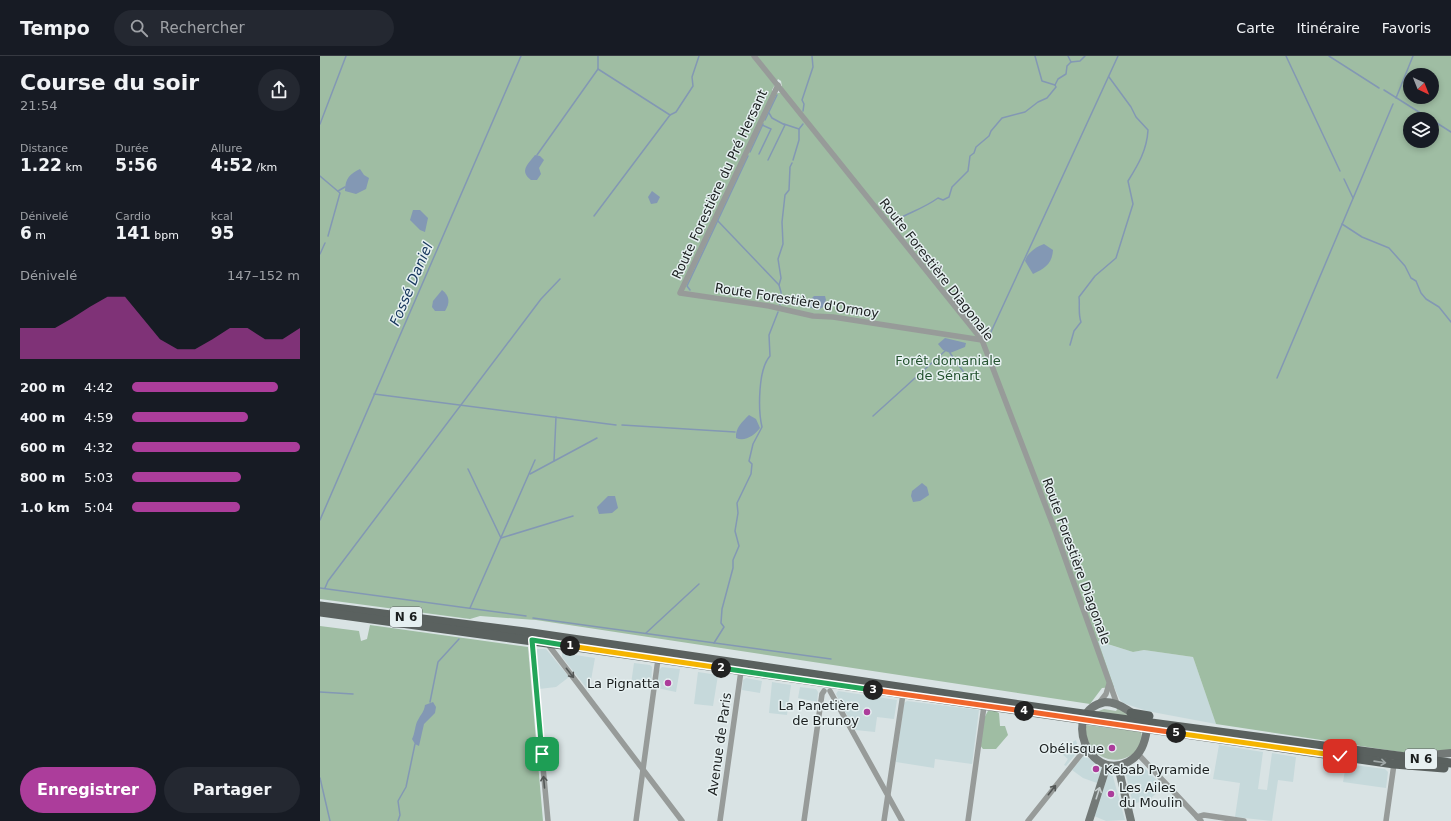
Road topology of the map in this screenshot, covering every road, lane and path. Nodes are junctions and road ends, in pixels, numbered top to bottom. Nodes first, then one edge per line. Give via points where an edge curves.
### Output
1 (754, 56) edge
2 (778, 85) junction
3 (680, 292) joint
4 (982, 340) junction
5 (320, 606) edge
6 (320, 612) edge
7 (525, 632) junction
8 (532, 640) junction
9 (566, 642) junction
10 (546, 643) junction
11 (557, 656) junction
12 (658, 659) junction
13 (741, 671) junction
14 (1109, 684) junction
15 (827, 687) junction
16 (903, 694) junction
17 (1099, 703) junction
18 (1117, 704) junction
19 (984, 706) junction
20 (1131, 713) junction
21 (1085, 717) junction
22 (1144, 725) junction
23 (1180, 727) junction
24 (1086, 748) junction
25 (1451, 753) edge
26 (1138, 754) junction
27 (1393, 763) junction
28 (1451, 763) edge
29 (1107, 765) junction
30 (1118, 766) junction
31 (1451, 768) edge
32 (643, 769) junction
33 (888, 795) junction
34 (1199, 819) edge
35 (548, 821) edge
36 (636, 821) edge
37 (682, 821) edge
38 (720, 821) edge
39 (804, 821) edge
40 (884, 821) edge
41 (902, 821) edge
42 (968, 821) edge
43 (1028, 821) edge
44 (1089, 821) edge
45 (1131, 821) edge
46 (1244, 821) edge
47 (1386, 821) edge

1 - 2 street, Route Forestière Diagonale
2 - 3 street, Route Forestière du Pré Hersant
2 - 4 street, Route Forestière Diagonale
3 - 4 street, Route Forestière d'Ormoy via 769,306 813,316
4 - 14 street, Route Forestière Diagonale via 1056,533
5 - 7 main road, N 6
6 - 8 main road, N 6
7 - 8 street
7 - 9 main road, N 6
8 - 10 main road, N 6
35 -> 8 street
9 - 10 main road, N 6
9 - 11 street
9 - 12 main road, N 6
9 - 21 main road, N 6
10 - 11 street
11 -> 32 street
12 - 13 main road, N 6
12 - 32 street
13 - 15 main road, N 6
13 - 38 street, Avenue de Paris
14 - 17 street via 1106,694
14 - 18 street, Route Forestière Diagonale
15 - 16 main road, N 6
15 - 33 street
15 - 39 street via 822,694
16 - 19 main road, N 6
16 - 33 street
17 - 18 main road
17 - 21 main road via 1089,710
18 - 20 main road
19 - 21 main road, N 6
19 - 42 street
20 - 22 main road
20 - 23 main road via 1174,721
21 - 22 main road, N 6
21 - 24 main road via 1082,737
22 - 23 main road, N 6
22 - 26 main road via 1145,741
22 -> 27 main road, N 6
23 - 27 main road, N 6
24 - 29 main road via 1096,759
43 -> 24 street
25 - 27 main road
26 - 30 main road
26 - 34 street
27 - 28 main road, N 6
27 - 31 main road, N 6
27 - 47 street
29 - 30 main road
44 -> 29 main road
30 - 45 main road
32 - 36 street
32 - 37 street
33 - 40 street
33 - 41 street
34 - 46 street via 1204,815

